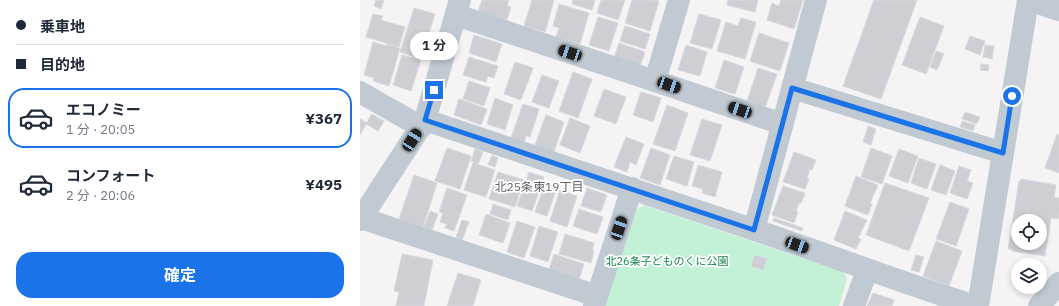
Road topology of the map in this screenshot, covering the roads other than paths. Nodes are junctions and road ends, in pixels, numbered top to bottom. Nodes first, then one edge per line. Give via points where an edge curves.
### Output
1 (680, 0) edge
2 (816, 0) edge
3 (1028, 0) edge
4 (458, 8) edge
5 (1059, 10) edge
6 (655, 81) junction
7 (792, 88) junction
8 (360, 92) edge
9 (423, 124) junction
10 (782, 124) junction
11 (1003, 153) junction
12 (632, 188) junction
13 (361, 219) edge
14 (754, 230) junction
15 (868, 270) junction
16 (1059, 283) edge
17 (596, 301) edge
18 (854, 306) edge
19 (977, 306) edge
20 (1039, 306) edge

1 - 6 street
2 - 7 street
3 - 5 street
3 - 11 street
4 - 6 street
4 - 9 street
6 - 10 street
7 - 10 street
7 - 11 street
8 - 9 street
9 - 12 street
9 - 13 street
10 - 14 street
11 - 19 street
12 - 14 street
12 - 17 street
13 - 17 street
14 - 15 street
15 - 18 street
15 - 19 street
16 - 20 street

